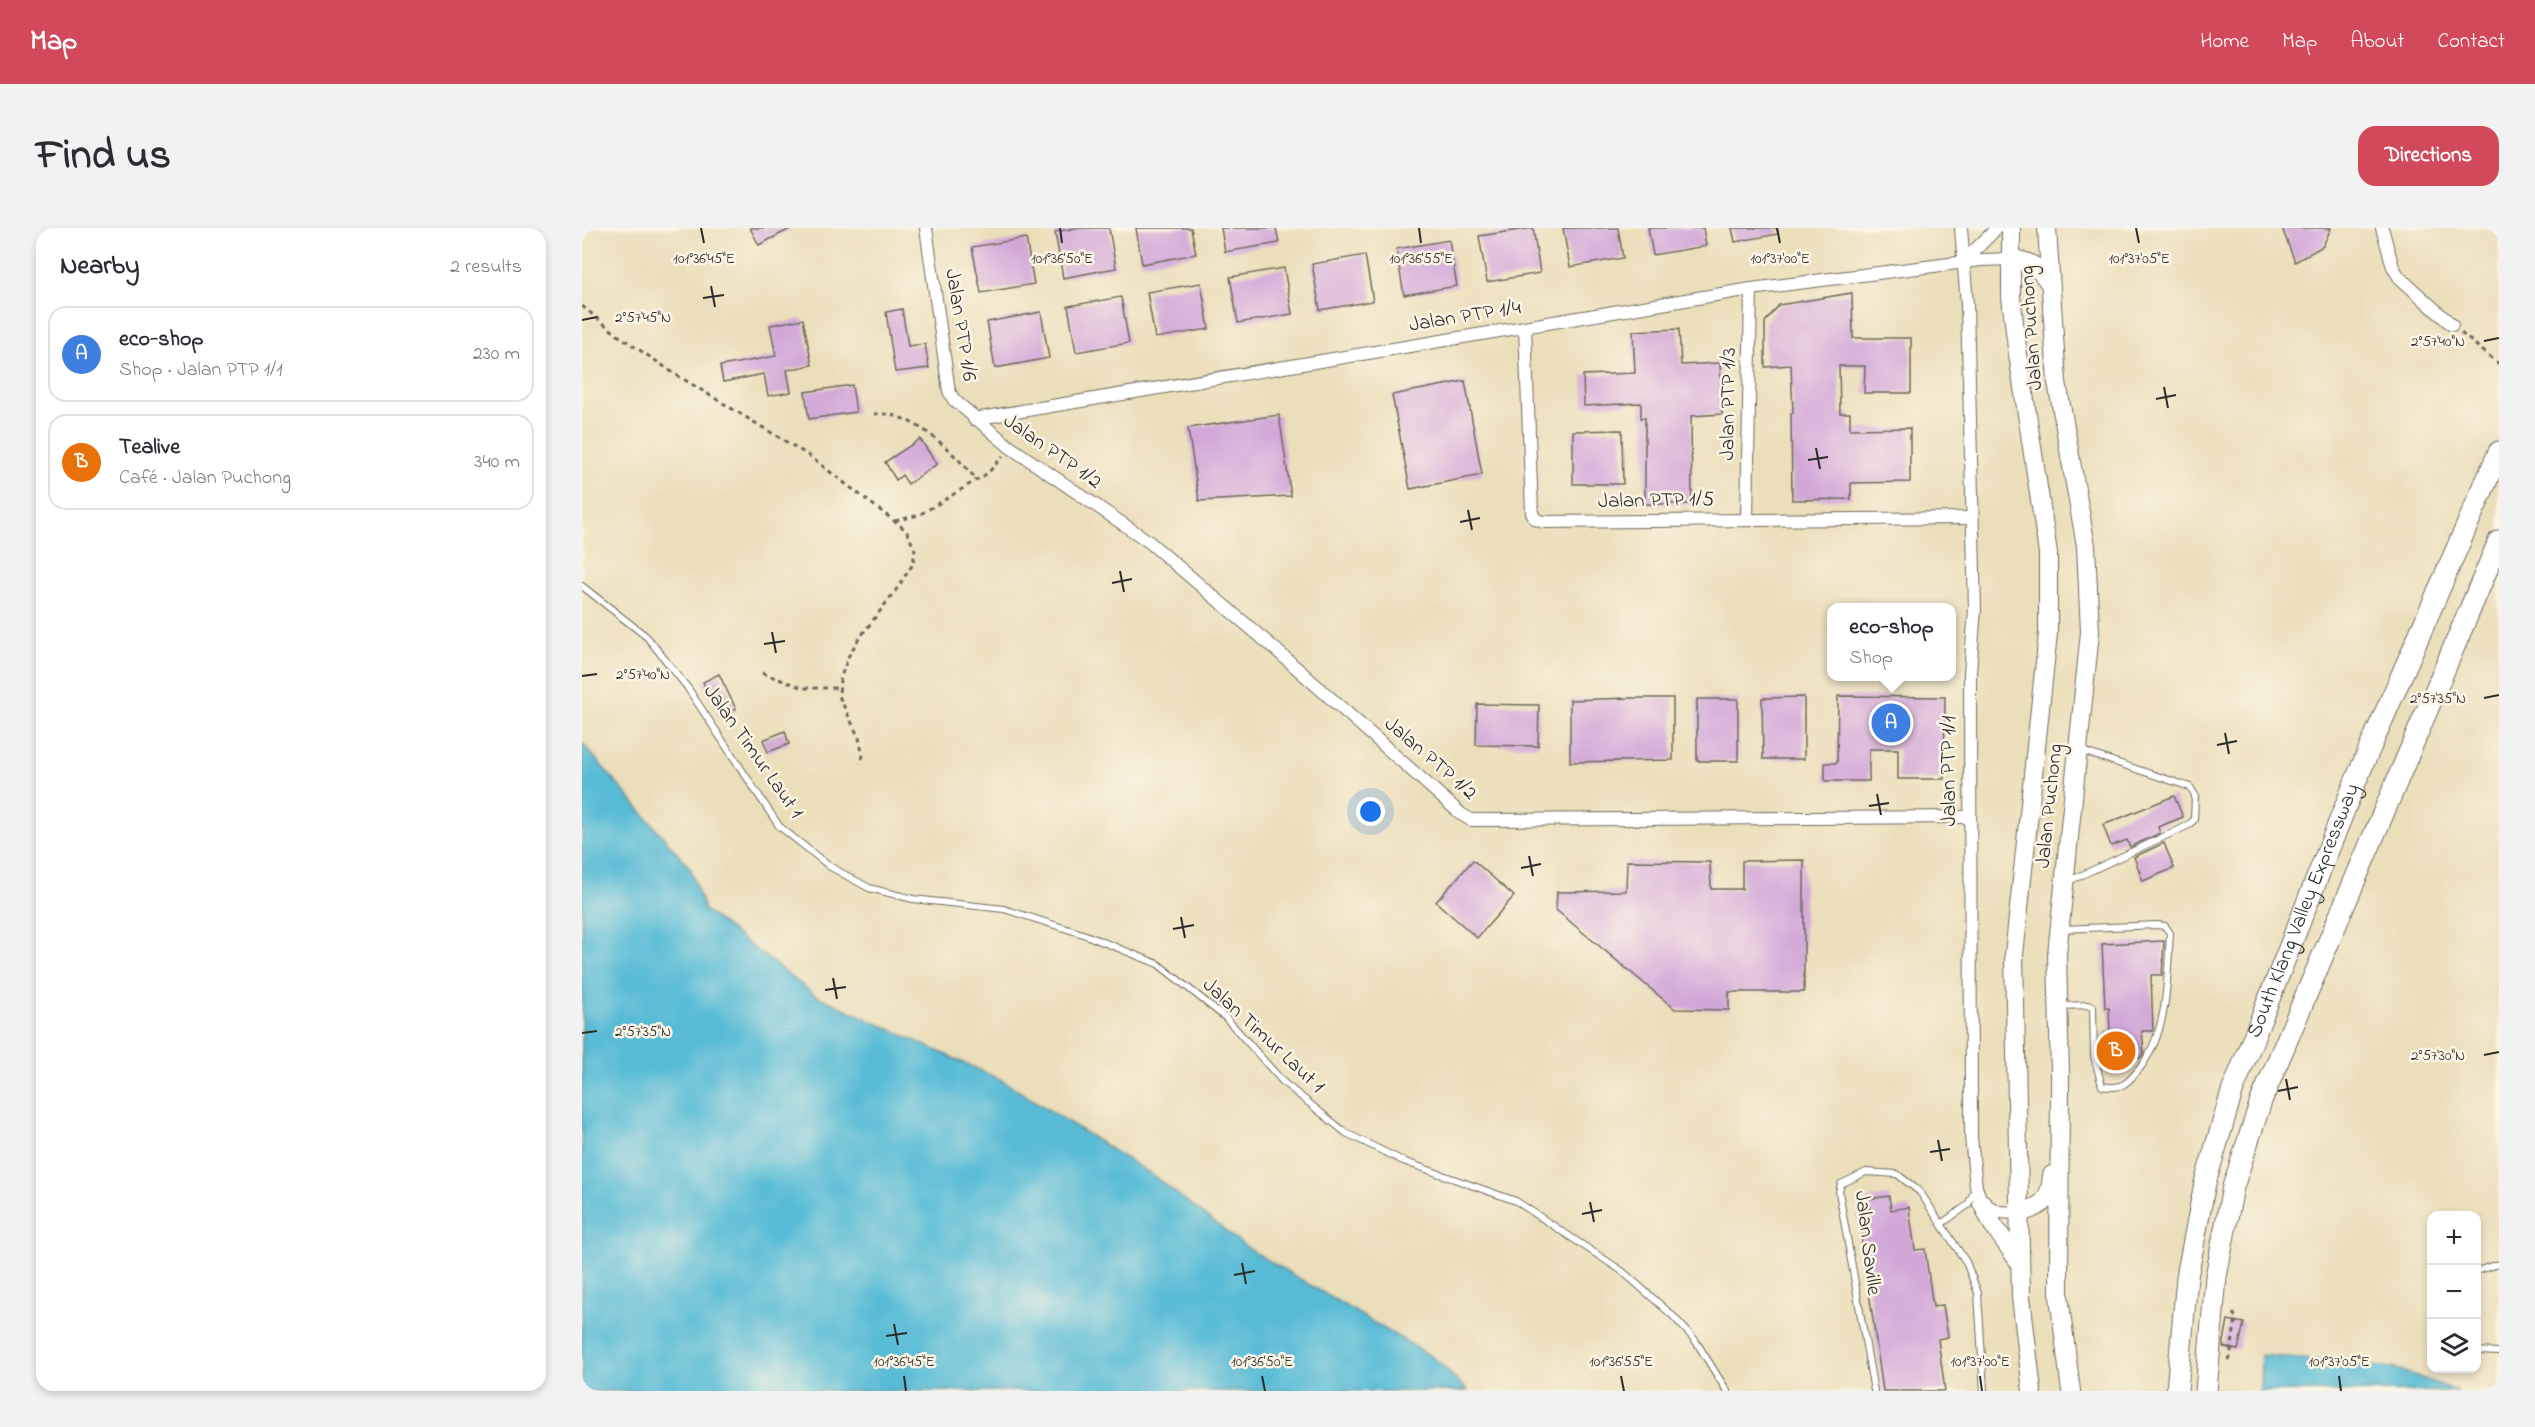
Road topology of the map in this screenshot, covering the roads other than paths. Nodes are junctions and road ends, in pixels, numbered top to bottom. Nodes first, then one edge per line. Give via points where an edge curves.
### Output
1 (926, 228) edge
2 (1961, 228) edge
3 (1997, 228) edge
4 (2011, 228) edge
5 (2047, 228) edge
6 (2382, 228) edge
7 (2012, 259) junction
8 (1964, 261) junction
9 (2050, 284) junction
10 (1751, 290) junction
11 (2452, 325) road end
12 (1526, 327) junction
13 (974, 419) junction
14 (2499, 452) edge
15 (1971, 518) junction
16 (1746, 520) junction
17 (2499, 541) edge
18 (582, 586) edge
19 (2078, 750) junction
20 (1970, 817) junction
21 (2064, 884) junction
22 (2059, 930) junction
23 (2057, 1006) junction
24 (2060, 1074) junction
25 (1979, 1195) junction
26 (2018, 1213) junction
27 (1941, 1224) junction
28 (2020, 1263) junction
29 (2499, 1264) edge
30 (2481, 1269) edge
31 (2481, 1351) edge
32 (2499, 1352) edge
33 (1727, 1391) edge
34 (1874, 1391) edge
35 (1984, 1391) edge
36 (2032, 1391) edge
37 (2070, 1391) edge
38 (2177, 1391) edge
39 (2206, 1391) edge

1 - 13 street, Jalan PTP 1/6 via 950,391
2 - 8 street, Jalan PTP 1/1
3 - 8 street
4 - 7 main road, Jalan Puchong
5 - 9 main road, Jalan Puchong
6 - 11 street via 2399,277
7 - 8 street, Jalan PTP 1/4
7 - 9 main road via 2031,262
7 - 26 main road, Jalan Puchong via 2017,348 2048,553 2048,622 2014,955
8 - 10 street, Jalan PTP 1/4
8 - 15 street, Jalan PTP 1/1
9 - 19 main road, Jalan Puchong via 2057,382 2086,546 2090,632
10 - 12 street, Jalan PTP 1/4
10 - 16 street, Jalan PTP 1/3
12 - 13 street, Jalan PTP 1/4
12 - 16 street, Jalan PTP 1/5 via 1535,519
13 - 20 street, Jalan PTP 1/2 via 1148,541 1471,820
14 - 38 highway, South Klang Valley Expressway via 2356,780 2232,1092 2205,1183 2187,1277
15 - 16 street, Jalan PTP 1/5
15 - 20 street, Jalan PTP 1/1 via 1975,609 1970,674
17 - 39 highway, South Klang Valley Expressway via 2261,1101 2230,1198 2216,1277
18 - 33 lane, Jalan Timur Laut 1 via 647,637 687,687 779,826 829,867 869,888 913,899 1004,909 1083,934 1158,964 1226,1018 1283,1082 1346,1133 1403,1161 1516,1201 1622,1271 1695,1340
19 - 21 main road, Jalan Puchong
19 - 21 lane via 2190,787 2195,795 2194,820
20 - 25 street, Jalan PTP 1/1 via 1971,1137
21 - 22 main road, Jalan Puchong
22 - 23 main road, Jalan Puchong
22 - 23 lane via 2158,925 2165,926 2170,933 2165,1008 2151,1053 2128,1084 2115,1089 2102,1086 2094,1056 2093,1007
23 - 24 main road, Jalan Puchong
24 - 26 main road via 2052,1130 2051,1191 2036,1209
24 - 37 main road, Jalan Puchong via 2059,1296
25 - 26 street via 1999,1212
25 - 27 lane
25 - 28 main road via 1993,1225
26 - 28 main road, Jalan Puchong
27 - 34 lane, Jalan Saville via 1920,1192 1897,1174 1866,1172 1841,1184 1839,1192
27 - 35 lane, Jalan Saville via 1966,1262 1978,1293
28 - 36 main road, Jalan Puchong
29 - 30 lane
31 - 32 lane

